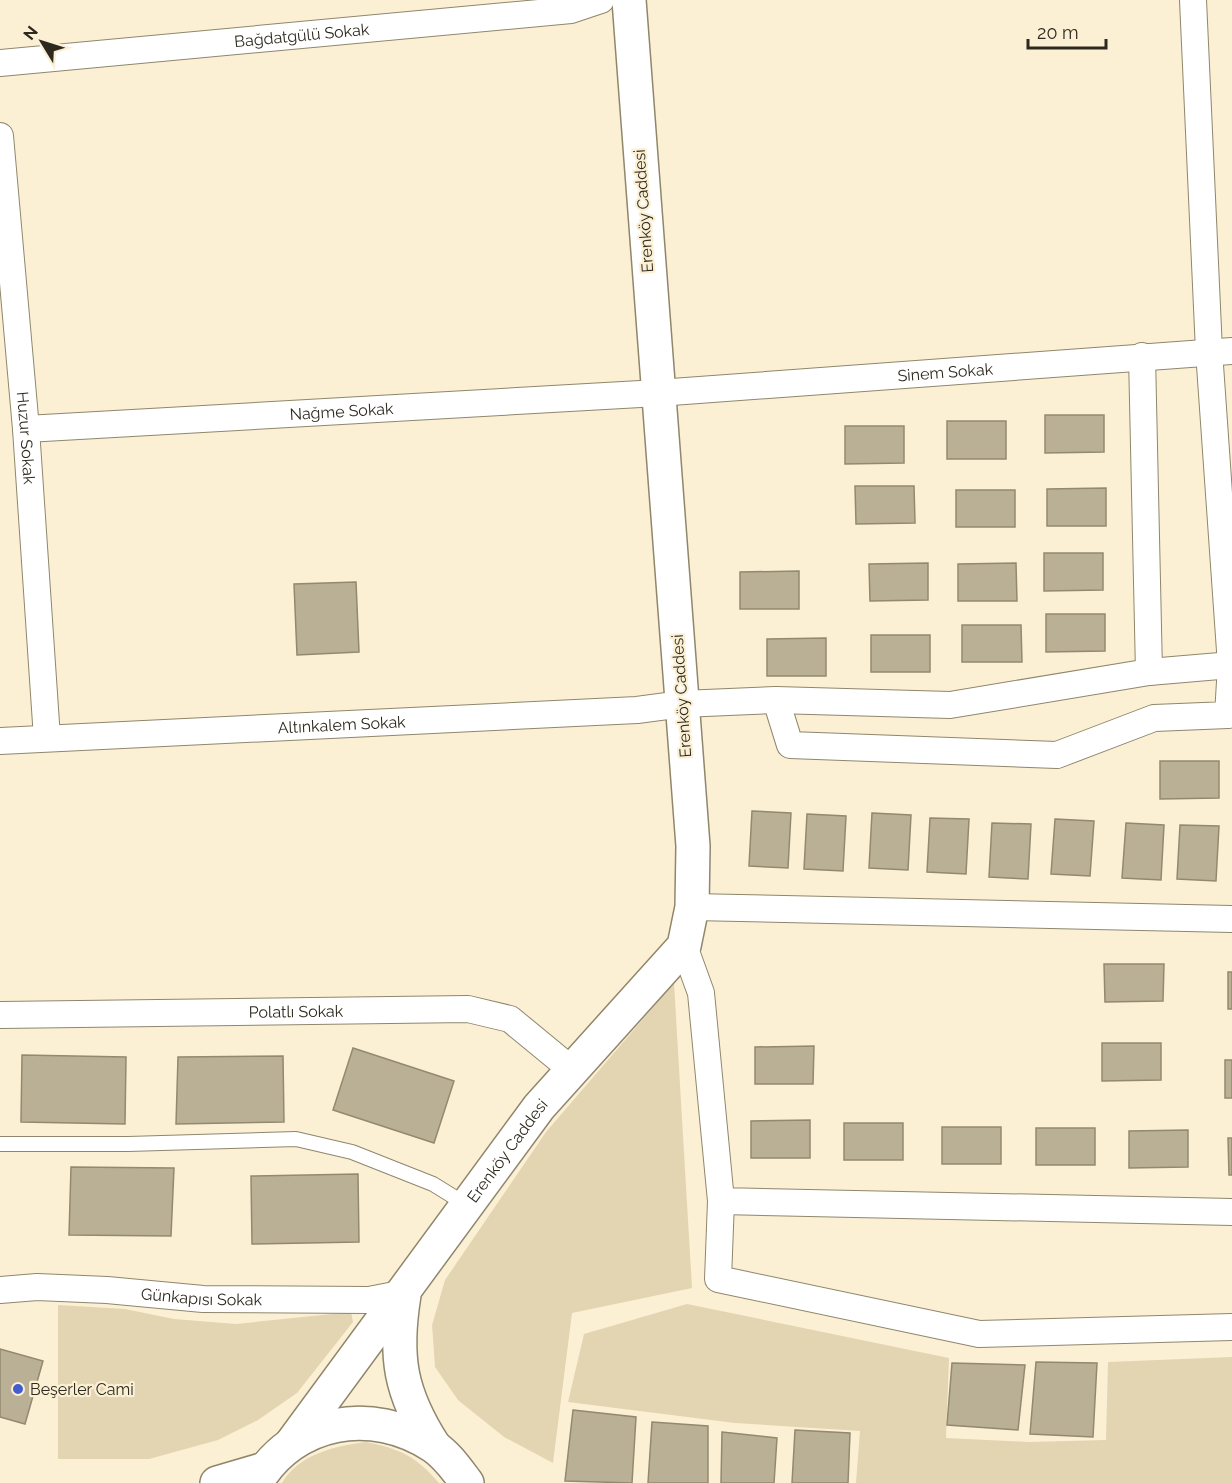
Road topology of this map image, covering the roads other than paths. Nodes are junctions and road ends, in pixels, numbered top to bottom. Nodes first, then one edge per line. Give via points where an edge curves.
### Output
1 (601, 0) edge
2 (629, 0) edge
3 (1193, 0) edge
4 (0, 63) edge
5 (0, 136) edge
6 (1220, 351) edge
7 (1142, 356) junction
8 (658, 393) junction
9 (26, 429) junction
10 (1232, 665) edge
11 (1149, 672) junction
12 (776, 700) junction
13 (682, 704) junction
14 (47, 738) junction
15 (0, 741) edge
16 (692, 906) junction
17 (1232, 919) edge
18 (684, 946) junction
19 (0, 1015) edge
20 (572, 1070) junction
21 (0, 1144) edge
22 (721, 1201) junction
23 (468, 1206) junction
24 (1232, 1212) edge
25 (0, 1290) edge
26 (405, 1293) junction
27 (1232, 1327) edge
28 (292, 1443) junction
29 (434, 1446) junction
30 (260, 1476) edge
31 (217, 1483) edge
32 (467, 1483) edge

1 - 4 street, Bağdatgülü Sokak via 571,10
2 - 8 street, Erenköy Caddesi
3 - 6 street
5 - 9 street, Huzur Sokak
6 - 7 street, Sinem Sokak
6 - 10 street
7 - 8 street, Sinem Sokak
7 - 11 street
8 - 9 street, Nağme Sokak
8 - 13 street, Erenköy Caddesi
9 - 14 street, Huzur Sokak
10 - 11 street, Altınkalem Sokak
10 - 12 street via 1228,715 1154,718 1058,755 790,745
11 - 12 street, Altınkalem Sokak via 950,705
12 - 13 street, Altınkalem Sokak
13 - 14 street, Altınkalem Sokak via 637,710
13 - 16 street, Erenköy Caddesi via 693,846
14 - 15 street, Altınkalem Sokak
16 - 17 street
16 - 18 street, Erenköy Caddesi
18 - 20 street, Erenköy Caddesi
18 - 22 street via 700,993
19 - 20 street, Polatlı Sokak via 468,1009 510,1019
20 - 23 street, Erenköy Caddesi via 539,1107
21 - 23 lane via 296,1139 352,1152 433,1184
22 - 24 street
22 - 27 street via 718,1279 979,1334
23 - 26 street, Erenköy Caddesi
25 - 26 street, Günkapısı Sokak via 37,1287 203,1299 321,1300 369,1300
26 - 28 street, Erenköy Caddesi
26 - 29 street via 398,1354 404,1386 416,1417
28 - 29 street via 326,1427 364,1422 401,1429
28 - 30 street
29 - 32 street
30 - 31 street

